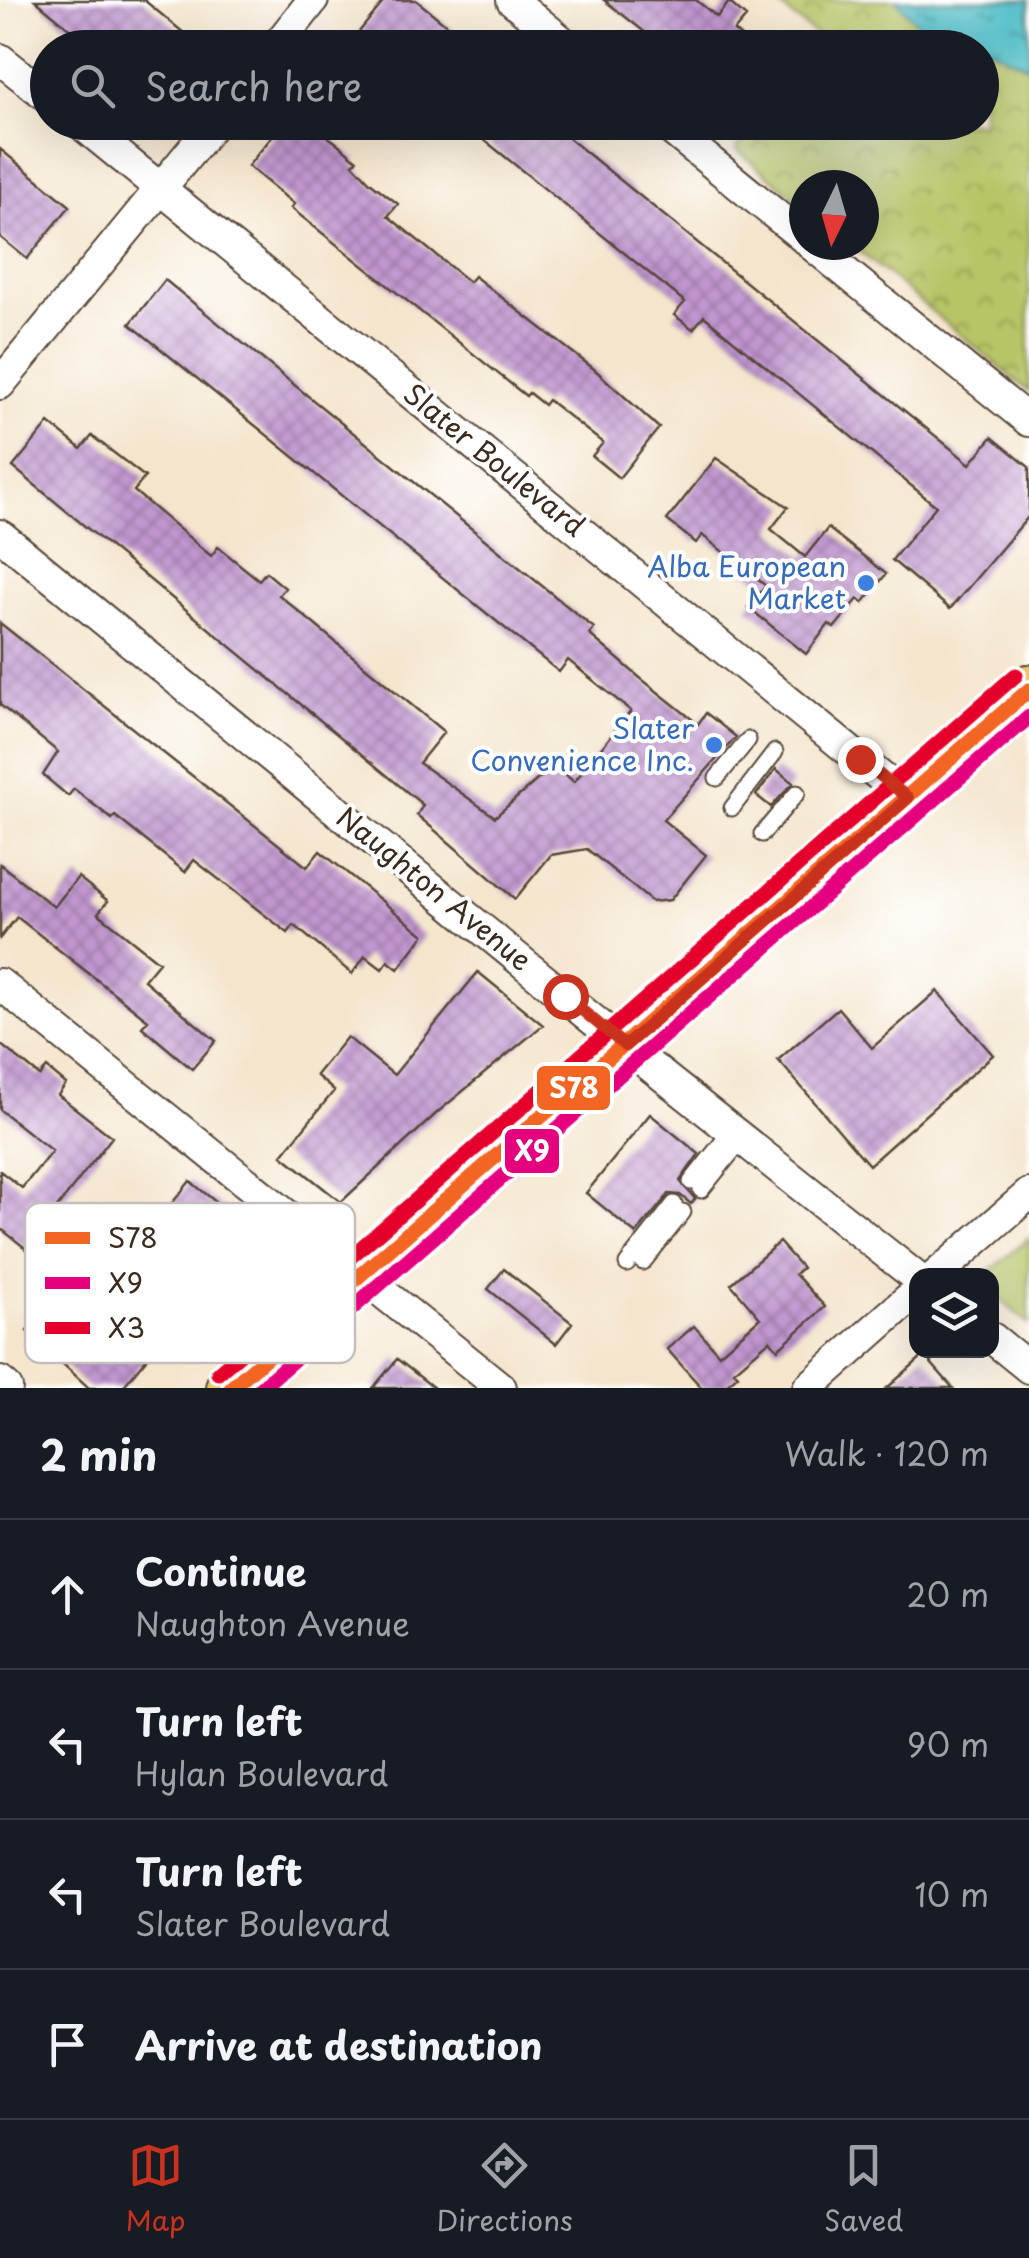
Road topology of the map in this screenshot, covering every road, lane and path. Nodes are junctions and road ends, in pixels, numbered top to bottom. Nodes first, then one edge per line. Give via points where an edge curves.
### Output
1 (313, 0) edge
2 (512, 0) edge
3 (289, 30) edge
4 (548, 30) edge
5 (0, 59) edge
6 (30, 83) edge
7 (101, 140) edge
8 (200, 140) edge
9 (684, 140) edge
10 (160, 188) junction
11 (789, 226) edge
12 (830, 260) edge
13 (0, 384) edge
14 (1029, 421) edge
15 (0, 535) edge
16 (1029, 690) edge
17 (748, 740) dead end
18 (775, 752) dead end
19 (718, 778) dead end
20 (797, 793) dead end
21 (908, 798) junction
22 (732, 808) dead end
23 (762, 834) dead end
24 (0, 984) edge
25 (625, 1046) junction
26 (738, 1133) junction
27 (696, 1186) dead end
28 (1029, 1194) edge
29 (272, 1203) edge
30 (678, 1208) dead end
31 (635, 1263) dead end
32 (944, 1268) edge
33 (355, 1270) edge
34 (909, 1271) edge
35 (362, 1276) junction
36 (355, 1282) edge
37 (909, 1298) edge
38 (999, 1344) edge
39 (260, 1363) edge
40 (1029, 1368) edge
41 (0, 1382) edge
42 (8, 1388) edge
43 (231, 1388) edge
44 (501, 1388) edge
45 (808, 1388) edge

1 - 3 street
2 - 4 street
5 - 6 street
7 - 10 street, Slater Boulevard
8 - 10 street
9 - 11 street
10 - 13 street
10 - 21 street, Slater Boulevard
12 - 14 street
15 - 25 street, Naughton Avenue
16 - 21 main road
17 - 19 lane
18 - 22 lane
20 - 23 lane
21 - 25 main road
24 - 29 street
25 - 26 street, Naughton Avenue
25 - 35 main road
26 - 27 lane
26 - 34 street, Naughton Avenue
28 - 32 street
30 - 31 lane
33 - 35 street
35 - 36 main road
35 - 44 street
37 - 45 street
38 - 40 street
39 - 43 main road
41 - 42 street

